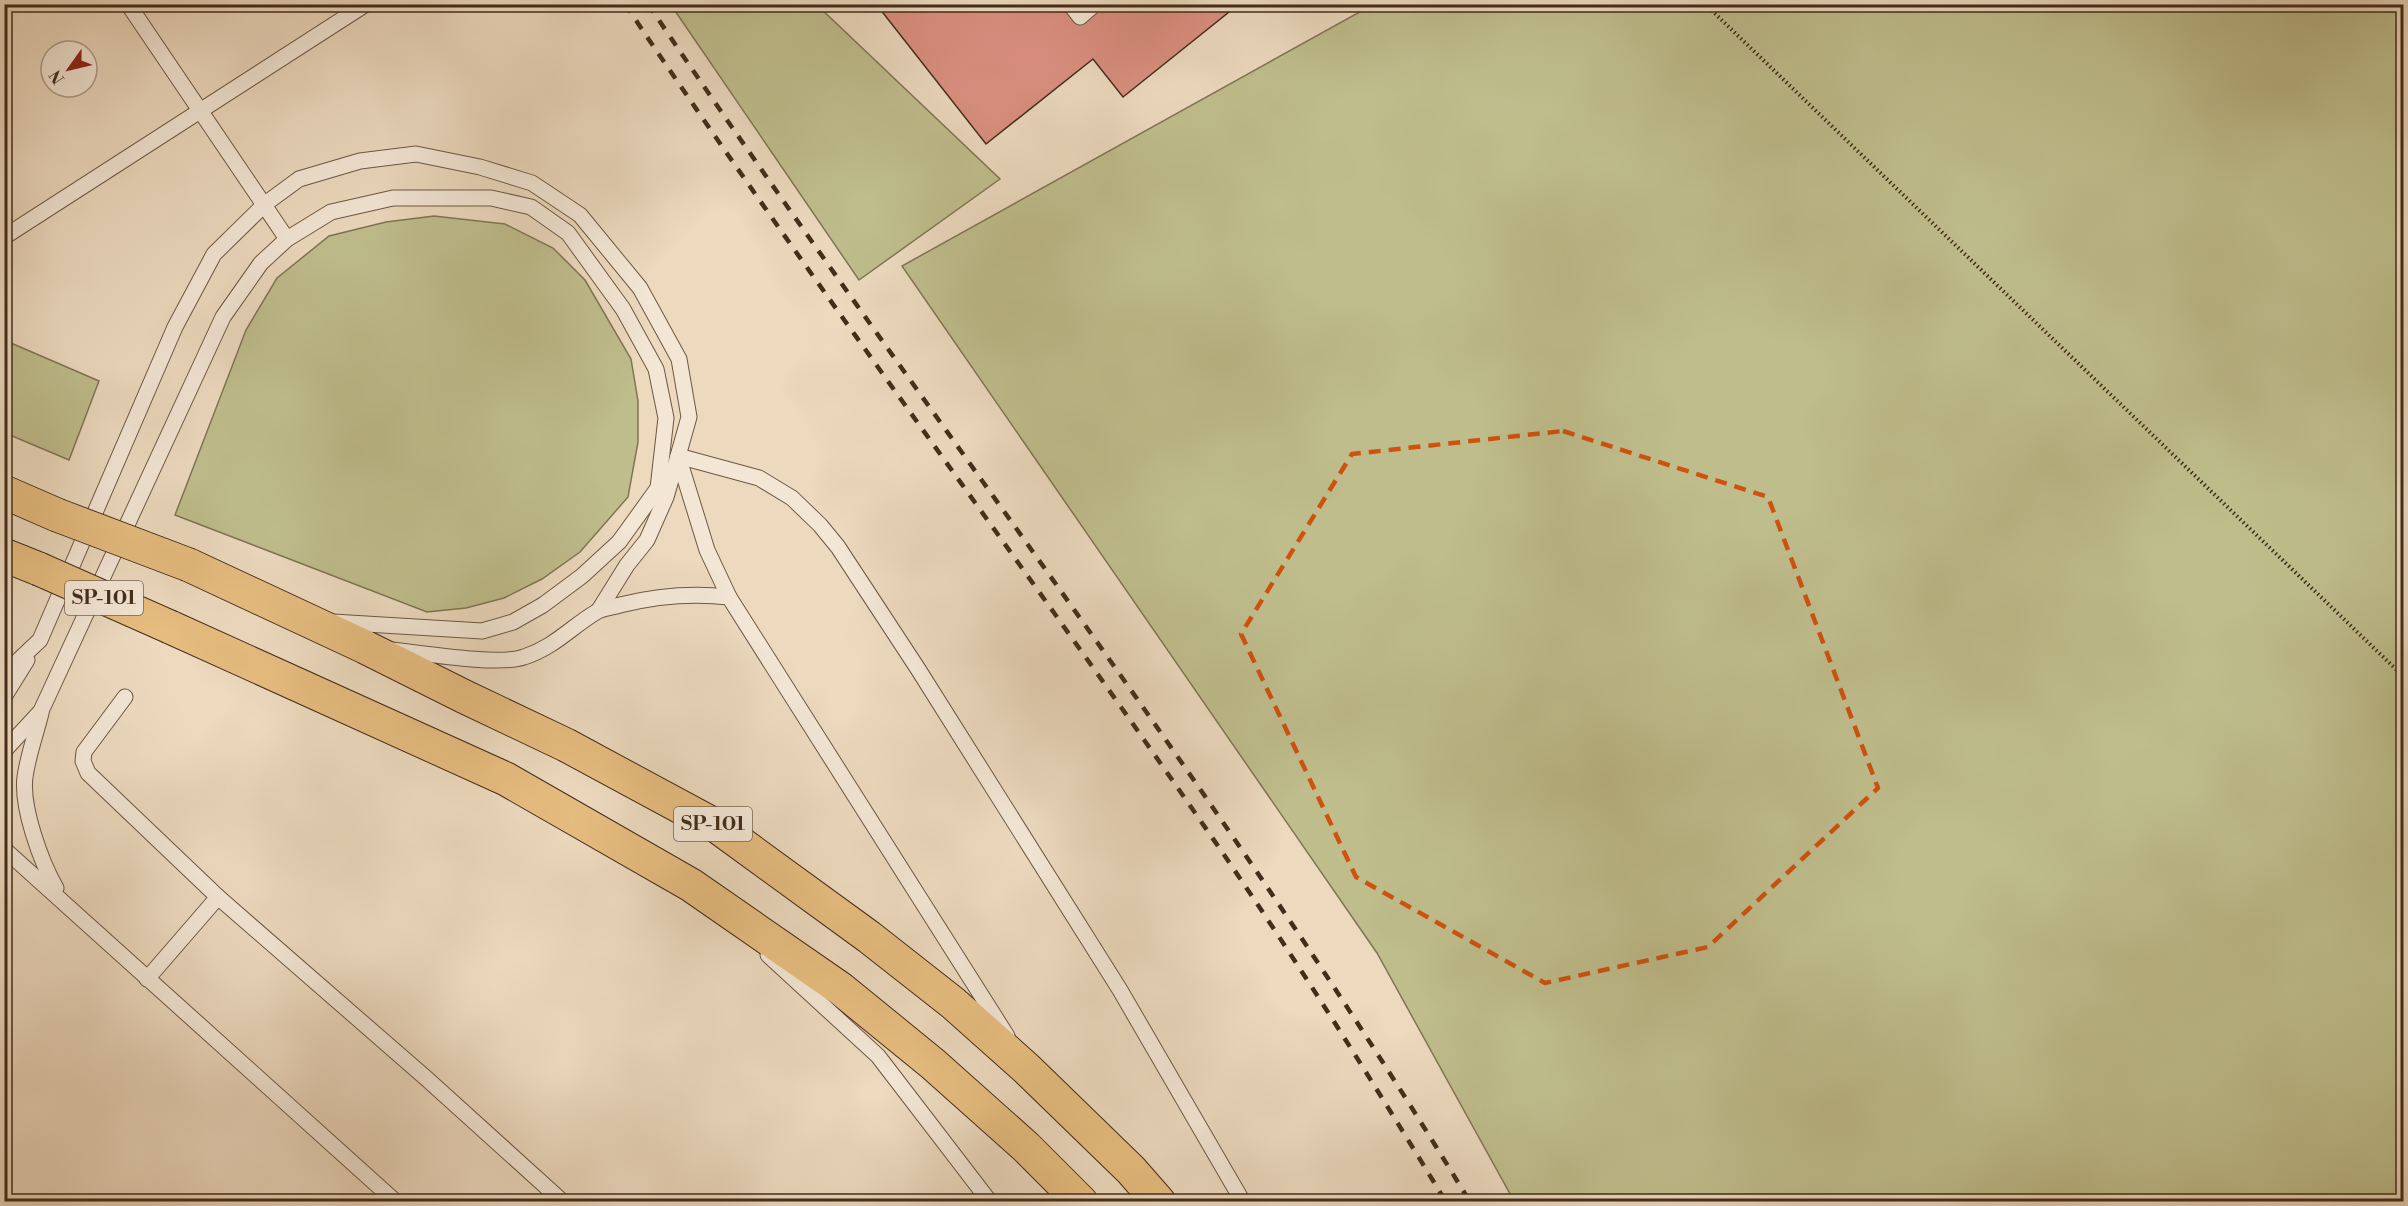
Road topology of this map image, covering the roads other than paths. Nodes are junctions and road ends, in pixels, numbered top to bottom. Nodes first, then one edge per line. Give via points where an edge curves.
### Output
1 (128, 4) edge
2 (366, 4) edge
3 (1070, 4) edge
4 (1095, 4) edge
5 (200, 111) junction
6 (265, 204) junction
7 (4, 237) edge
8 (287, 239) junction
9 (678, 456) junction
10 (4, 492) edge
11 (4, 555) edge
12 (729, 597) junction
13 (599, 610) junction
14 (303, 619) junction
15 (40, 640) junction
16 (365, 647) junction
17 (4, 674) edge
18 (4, 697) edge
19 (125, 697) dead end
20 (41, 711) junction
21 (4, 751) edge
22 (4, 849) edge
23 (691, 885) junction
24 (218, 897) junction
25 (62, 899) junction
26 (147, 979) junction
27 (1028, 1069) junction
28 (973, 1180) junction
29 (396, 1202) edge
30 (563, 1202) edge
31 (978, 1202) edge
32 (990, 1202) edge
33 (1081, 1202) edge
34 (1159, 1202) edge
35 (1243, 1202) edge

1 - 5 lane
2 - 5 lane
3 - 4 lane via 1080,17
5 - 6 lane
5 - 7 lane
6 - 8 lane
6 - 9 lane via 299,179 360,162 416,154 532,183 580,215 640,288 679,359 689,417
6 - 15 lane via 214,254 175,327
8 - 14 lane via 331,212 393,198 491,198 531,207 568,234 623,309 656,369 666,418 658,488 619,542 582,576 513,622 482,631
8 - 20 lane via 261,263 223,317
9 - 12 lane via 707,550
9 - 13 lane via 647,540
9 - 35 lane via 759,478 792,498 838,547 1120,990
10 - 14 highway, SP-101, bridge via 189,565
11 - 23 highway, SP-101, bridge via 506,779
12 - 13 lane via 670,596
12 - 27 lane
13 - 16 lane via 552,645 522,658 450,656
14 - 16 highway, SP-101
15 - 17 lane
15 - 18 lane
16 - 27 highway, SP-101 via 566,745 718,827 869,937
19 - 24 lane via 84,752 88,773
20 - 21 lane
20 - 25 lane via 26,789 30,820 45,870
22 - 25 lane
23 - 28 lane via 878,1056
23 - 33 highway, SP-101 via 850,997 1026,1147
24 - 26 lane
24 - 30 lane
25 - 26 lane
26 - 29 lane
27 - 34 highway, SP-101
28 - 31 lane
28 - 32 lane

